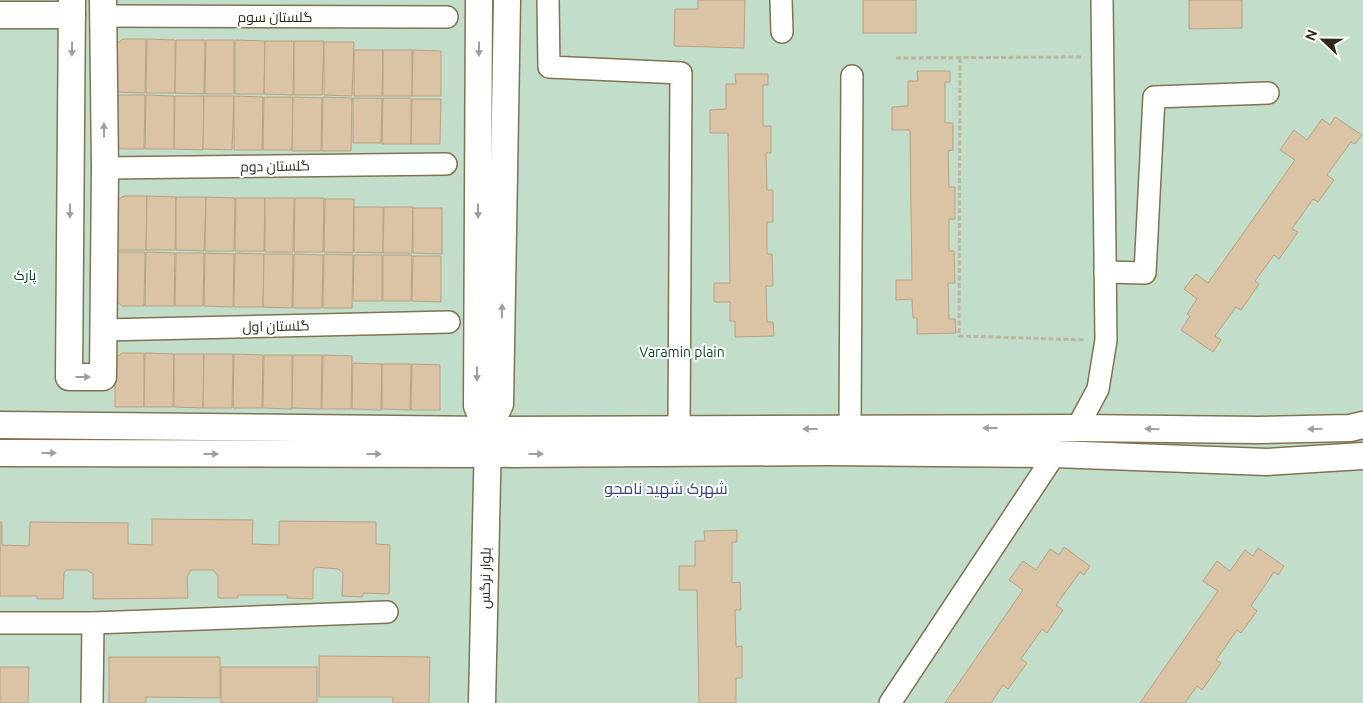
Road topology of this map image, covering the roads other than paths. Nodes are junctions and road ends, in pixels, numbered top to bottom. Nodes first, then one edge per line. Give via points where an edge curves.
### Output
1 (479, 0) edge
2 (507, 0) edge
3 (539, 0) edge
4 (548, 0) edge
5 (781, 0) edge
6 (1102, 0) edge
7 (72, 8) edge
8 (103, 8) edge
9 (0, 15) edge
10 (447, 17) dead end
11 (782, 32) dead end
12 (852, 76) dead end
13 (1268, 93) dead end
14 (446, 164) dead end
15 (105, 168) junction
16 (1105, 272) junction
17 (449, 322) dead end
18 (104, 330) junction
19 (0, 425) edge
20 (1363, 425) edge
21 (850, 428) junction
22 (1076, 428) junction
23 (679, 430) junction
24 (488, 442) junction
25 (0, 453) edge
26 (1055, 454) junction
27 (1363, 456) edge
28 (387, 612) dead end
29 (0, 623) edge
30 (93, 623) junction
31 (92, 703) edge
32 (482, 703) edge
33 (890, 703) edge

1 -> 24 street via 477,406
24 -> 2 street via 500,404
3 - 4 street
4 - 23 street via 549,66 681,72
5 - 11 street
6 - 16 street
7 - 9 street
7 -> 18 street via 69,377 103,377
8 - 10 street, گلستان سوم
15 -> 8 street
12 - 21 street
13 - 16 street via 1154,98 1145,273
14 - 15 street, گلستان دوم
15 - 18 street
16 - 22 street via 1106,340 1098,389
17 - 18 street, گلستان اول
19 - 24 street
20 -> 22 street via 1258,430
22 -> 21 street
21 -> 23 street
23 - 24 street
25 -> 24 street
24 -> 26 street via 817,452
24 - 32 street, بلوار نرگس
26 - 27 street via 1267,462
26 - 33 street
28 - 30 street
29 - 30 street
30 - 31 street

